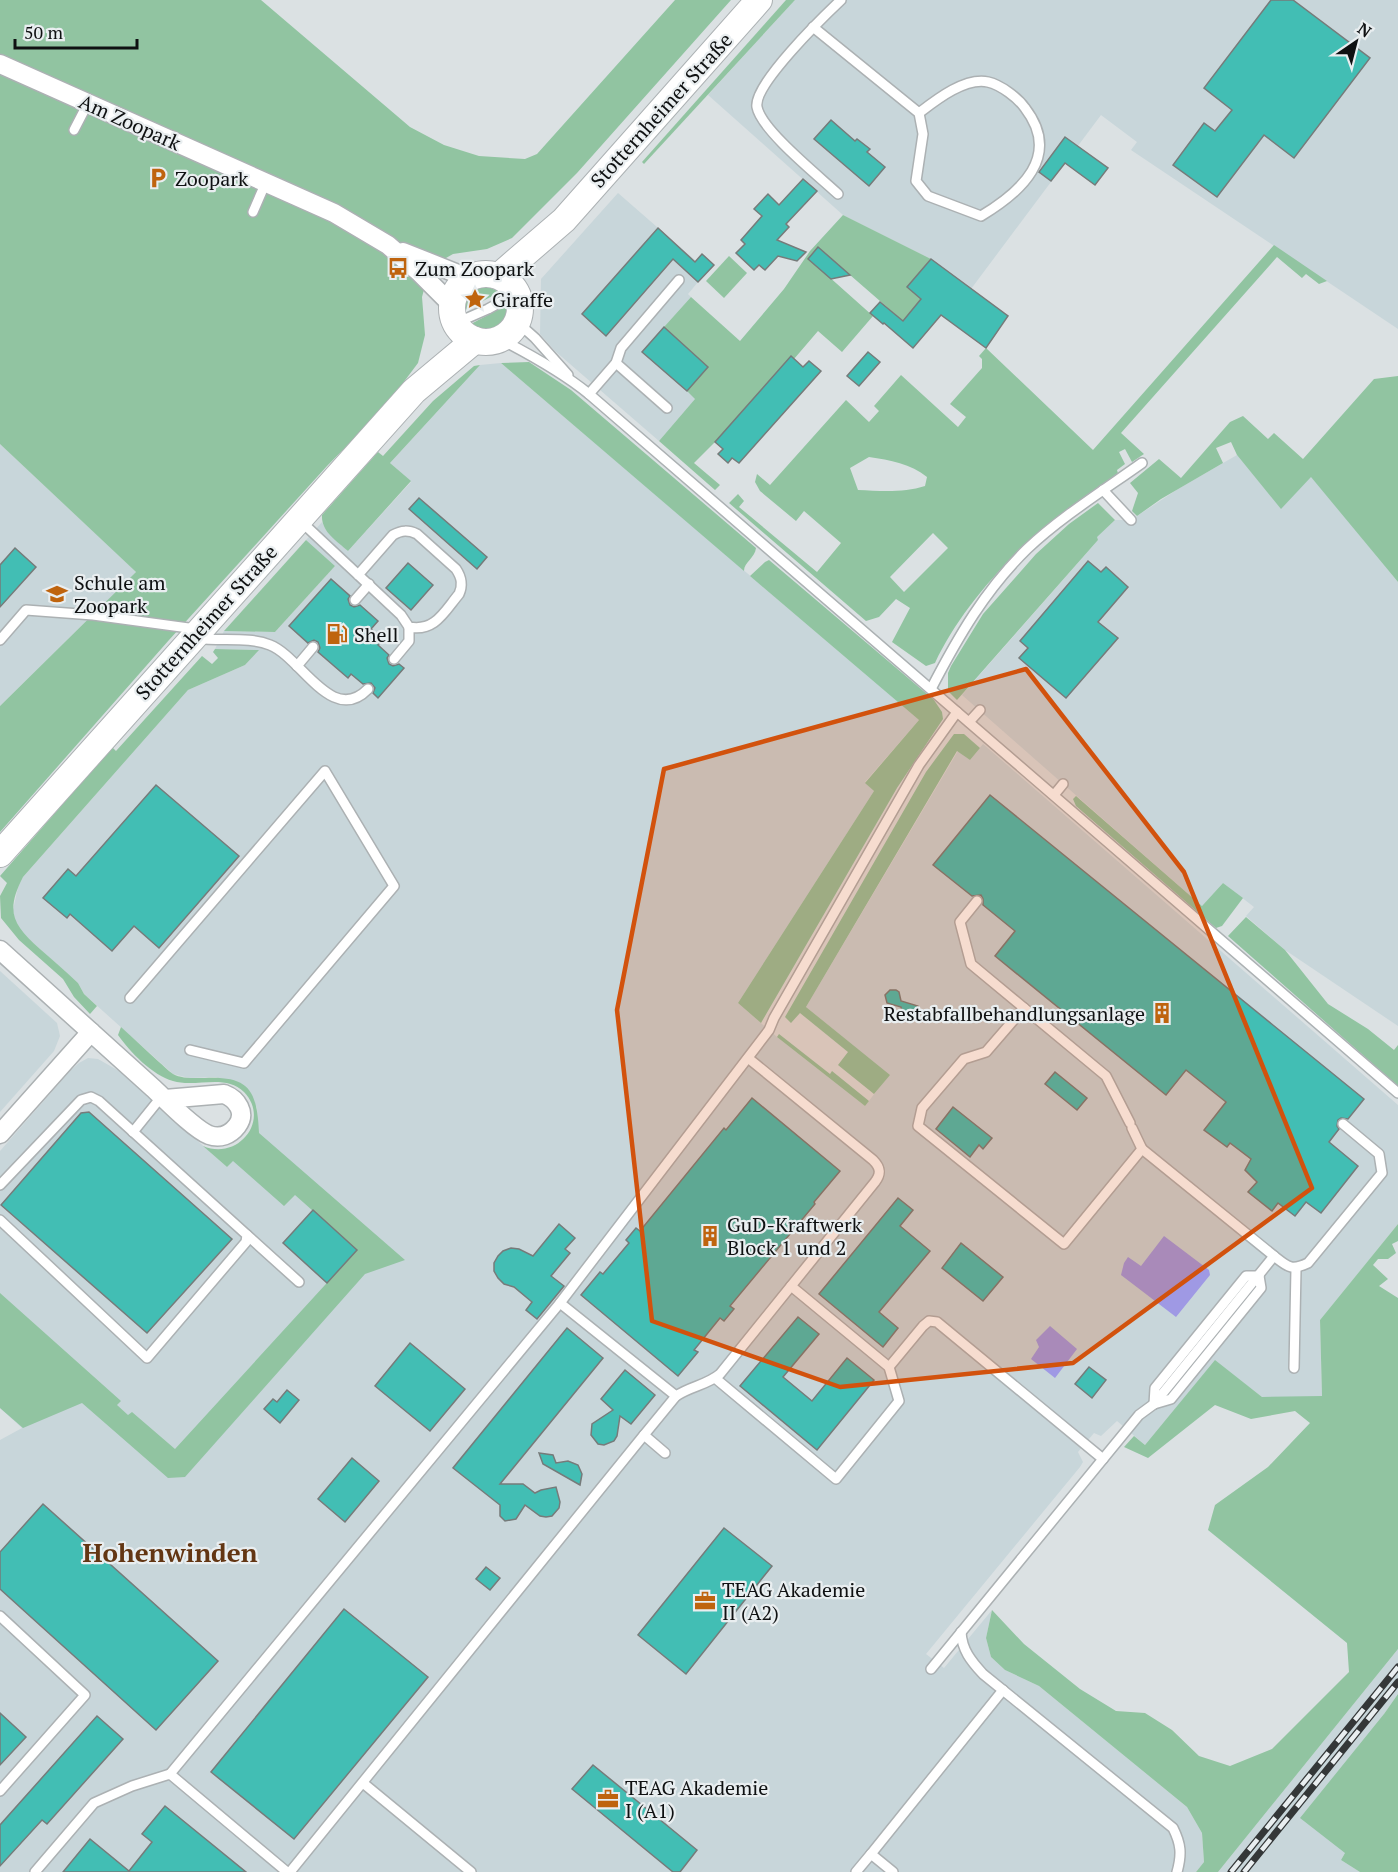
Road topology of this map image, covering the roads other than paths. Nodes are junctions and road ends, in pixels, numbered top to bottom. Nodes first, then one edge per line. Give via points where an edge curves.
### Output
1 (759, 0) edge
2 (841, 0) edge
3 (813, 27) junction
4 (0, 64) edge
5 (88, 103) junction
6 (919, 113) junction
7 (74, 130) dead end
8 (266, 183) junction
9 (838, 194) dead end
10 (253, 212) dead end
11 (564, 220) junction
12 (388, 245) junction
13 (498, 276) junction
14 (468, 278) junction
15 (679, 280) dead end
16 (517, 293) junction
17 (454, 314) junction
18 (509, 331) junction
19 (475, 340) junction
20 (616, 363) junction
21 (576, 383) junction
22 (414, 391) junction
23 (589, 394) junction
24 (667, 408) dead end
25 (1142, 463) dead end
26 (1103, 490) junction
27 (298, 519) junction
28 (1131, 520) dead end
29 (358, 575) junction
30 (369, 584) junction
31 (355, 600) dead end
32 (409, 627) junction
33 (196, 633) junction
34 (0, 640) edge
35 (313, 647) dead end
36 (394, 659) dead end
37 (297, 666) junction
38 (368, 689) dead end
39 (931, 689) junction
40 (980, 711) dead end
41 (957, 712) junction
42 (969, 722) junction
43 (1063, 784) dead end
44 (1054, 795) junction
45 (0, 854) edge
46 (977, 901) dead end
47 (0, 950) edge
48 (130, 998) dead end
49 (1024, 1008) junction
50 (91, 1032) junction
51 (190, 1050) dead end
52 (748, 1058) junction
53 (1398, 1093) edge
54 (164, 1097) joint
55 (1343, 1124) dead end
56 (133, 1132) junction
57 (0, 1134) edge
58 (1142, 1149) junction
59 (0, 1185) edge
60 (0, 1220) edge
61 (247, 1235) junction
62 (1274, 1256) junction
63 (1296, 1269) junction
64 (1259, 1276) junction
65 (299, 1282) dead end
66 (791, 1286) junction
67 (560, 1303) junction
68 (890, 1367) junction
69 (1294, 1368) dead end
70 (715, 1378) junction
71 (676, 1396) junction
72 (1154, 1404) junction
73 (644, 1435) junction
74 (665, 1453) dead end
75 (1103, 1459) junction
76 (0, 1616) edge
77 (961, 1632) junction
78 (931, 1669) dead end
79 (1003, 1690) junction
80 (170, 1774) junction
81 (363, 1783) junction
82 (0, 1791) edge
83 (870, 1854) junction
84 (35, 1872) edge
85 (288, 1872) edge
86 (471, 1872) edge
87 (856, 1872) edge
88 (893, 1872) edge
89 (1177, 1872) edge

1 - 11 main road, Stotternheimer Straße
2 - 3 lane
3 - 6 lane
3 - 9 lane via 765,83 757,106 761,118 780,141
4 - 5 street, Am Zoopark
5 - 7 lane
5 - 8 street, Am Zoopark
6 - 6 lane via 923,134 916,181 928,196 981,216 1004,202 1031,173 1041,138 1023,105 1008,92 988,82 972,83 950,90
8 - 10 lane
8 - 12 street, Am Zoopark via 334,213
11 - 13 main road
11 - 16 main road
12 - 14 street, Am Zoopark
12 - 17 street, Am Zoopark
13 - 14 main road via 488,273
13 - 16 main road via 513,285
14 - 17 main road via 454,295
15 - 20 lane via 621,348
16 - 17 lane via 488,309
16 - 18 main road via 520,312
17 - 19 main road via 467,336
17 - 22 main road
18 - 19 main road via 483,342
18 - 21 lane
18 - 21 lane via 535,338
19 - 22 main road
20 - 23 lane
20 - 24 lane
21 - 23 lane
22 - 27 main road, Stotternheimer Straße
23 - 39 lane
25 - 26 lane
26 - 28 lane
26 - 39 lane via 1028,549 998,581 951,647
27 - 29 lane
27 - 33 main road, Stotternheimer Straße
29 - 30 lane
29 - 32 lane via 393,535 405,530 417,534 456,569 462,582 459,594 429,627
30 - 31 lane
30 - 32 lane via 402,615
32 - 36 lane via 409,641
33 - 34 lane via 93,615 26,610
33 - 37 lane via 263,643 276,648
33 - 45 main road, Stotternheimer Straße
35 - 37 lane
37 - 38 lane via 326,692 344,700 353,700
39 - 41 lane
40 - 42 lane
41 - 42 lane
41 - 52 lane via 919,765 769,1030
42 - 44 lane
43 - 44 lane
44 - 53 lane
46 - 49 lane via 960,922 971,964
47 - 50 street
48 - 51 lane via 325,771 394,886 244,1063
49 - 58 lane via 1106,1076
49 - 58 lane via 986,1052 964,1059 922,1108 918,1126 1064,1244
50 - 54 street
50 - 57 street
52 - 66 lane via 880,1169 875,1182
52 - 67 lane
54 - 56 lane
55 - 63 lane via 1379,1154 1382,1173 1308,1263
56 - 59 lane via 99,1101 91,1097 81,1100
56 - 61 lane
58 - 62 lane
60 - 61 lane via 147,1358 238,1254
61 - 65 lane
62 - 63 lane
62 - 64 lane
63 - 69 lane
64 - 72 lane via 1261,1288 1171,1399
64 - 72 lane via 1246,1276 1155,1388
66 - 68 lane
66 - 70 lane
67 - 71 lane
67 - 80 lane
68 - 70 lane via 899,1401 836,1479
68 - 75 lane via 923,1326 937,1322
70 - 71 lane
71 - 73 lane
72 - 75 lane via 1139,1415
73 - 74 lane
73 - 81 lane
75 - 77 lane
76 - 82 lane via 85,1695
77 - 78 lane
77 - 79 lane via 969,1658
79 - 83 lane
79 - 89 lane via 1173,1828 1180,1844
80 - 84 lane via 94,1803
80 - 85 lane
81 - 85 lane
81 - 86 lane
83 - 87 lane
83 - 88 lane

